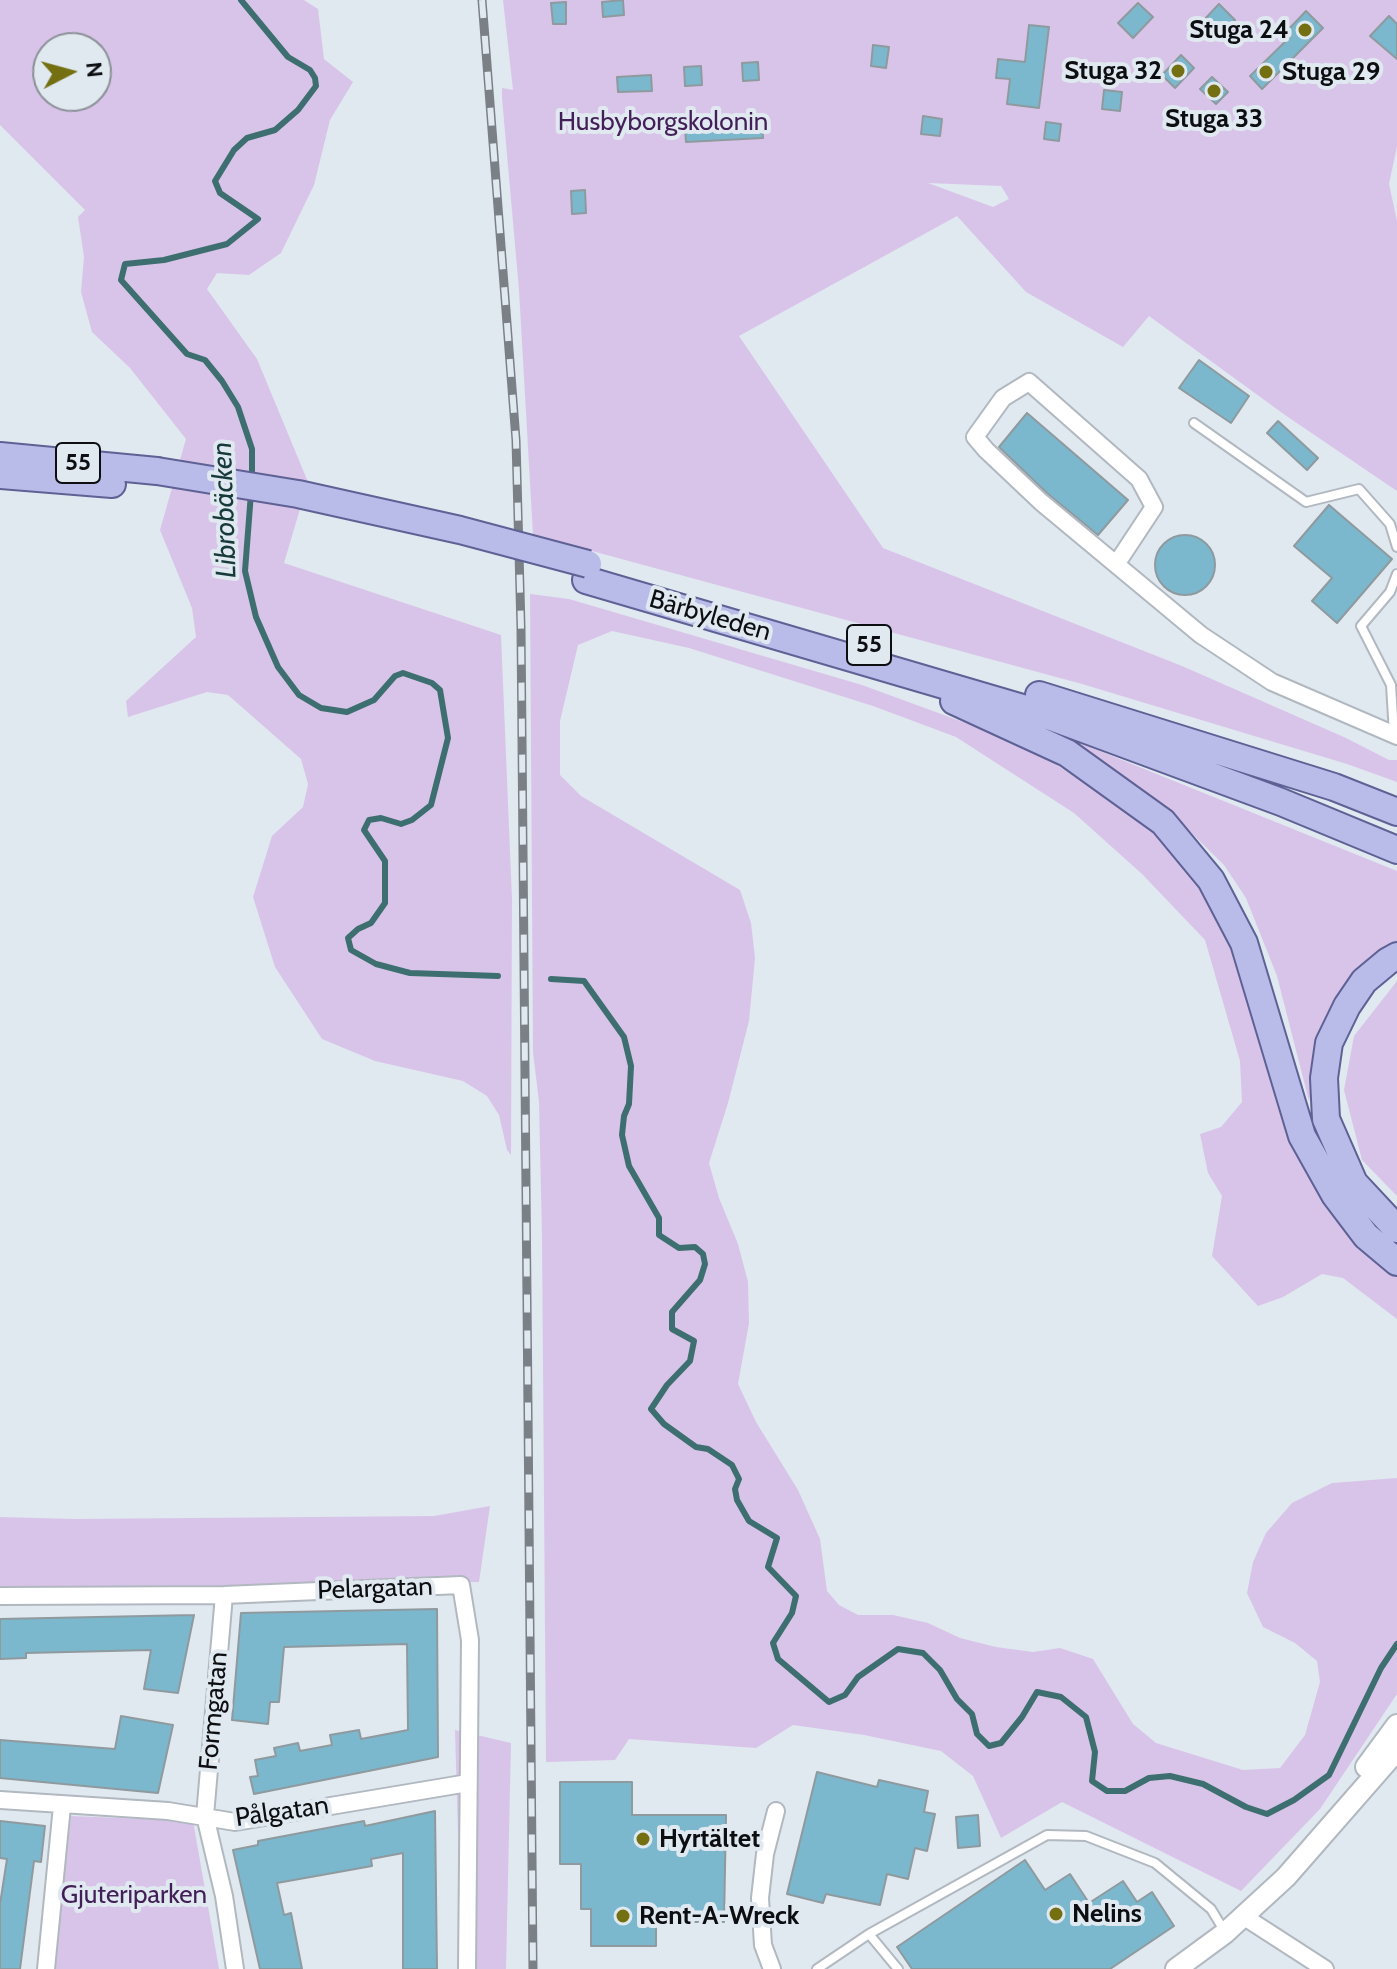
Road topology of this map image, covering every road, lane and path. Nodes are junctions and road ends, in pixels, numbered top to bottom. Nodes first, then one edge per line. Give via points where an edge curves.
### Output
1 (1194, 423) dead end
2 (0, 456) edge
3 (0, 475) edge
4 (156, 479) junction
5 (1397, 547) edge
6 (1117, 563) junction
7 (587, 572) junction
8 (1397, 574) edge
9 (905, 674) junction
10 (1396, 735) edge
11 (1397, 812) edge
12 (1397, 850) edge
13 (1397, 956) edge
14 (1397, 1229) edge
15 (1397, 1262) edge
16 (224, 1595) junction
17 (0, 1596) edge
18 (1397, 1725) edge
19 (1397, 1750) edge
20 (468, 1783) junction
21 (0, 1800) edge
22 (62, 1806) junction
23 (776, 1811) dead end
24 (205, 1816) junction
25 (1286, 1877) junction
26 (1243, 1916) junction
27 (1225, 1933) junction
28 (869, 1934) junction
29 (46, 1969) edge
30 (235, 1969) edge
31 (467, 1969) edge
32 (772, 1969) edge
33 (817, 1969) edge
34 (898, 1969) edge
35 (1176, 1969) edge
36 (1325, 1969) edge

1 - 5 lane via 1306,502 1359,489 1390,524
2 - 4 main road, Bärbyleden / 55
3 - 4 main road, Bärbyleden / 55
4 - 7 main road, Bärbyleden / 55
6 - 6 street via 1041,502 975,437 1003,398 1029,382 1139,479 1154,507
6 - 10 street via 1201,635 1272,682
7 - 9 main road, Bärbyleden / 55
7 - 11 main road, Bärbyleden / 55 via 1150,728
8 - 10 lane via 1390,592 1361,626 1391,685
9 - 12 main road, Bärbyleden / 55 via 1046,715
9 - 15 main road via 1067,753 1163,822 1211,880 1244,943 1302,1136 1366,1236
13 - 14 main road via 1364,981 1347,1006 1329,1043 1324,1078 1326,1119 1354,1183
16 - 17 street, Pelargatan
16 - 20 street, Pelargatan via 461,1585 470,1640
16 - 24 street, Formgatan
18 - 25 street
19 - 25 street
20 - 24 street, Pålgatan via 235,1822
20 - 31 street, Pelargatan
21 - 22 street, Pålgatan
22 - 24 street, Pålgatan
22 - 29 street
23 - 32 street via 760,1898 763,1945
24 - 30 street, Formgatan
25 - 26 street
26 - 27 street
26 - 36 street
27 - 28 lane via 1211,1909 1155,1863 1086,1836 1047,1835
27 - 35 street
28 - 33 lane
28 - 34 lane

